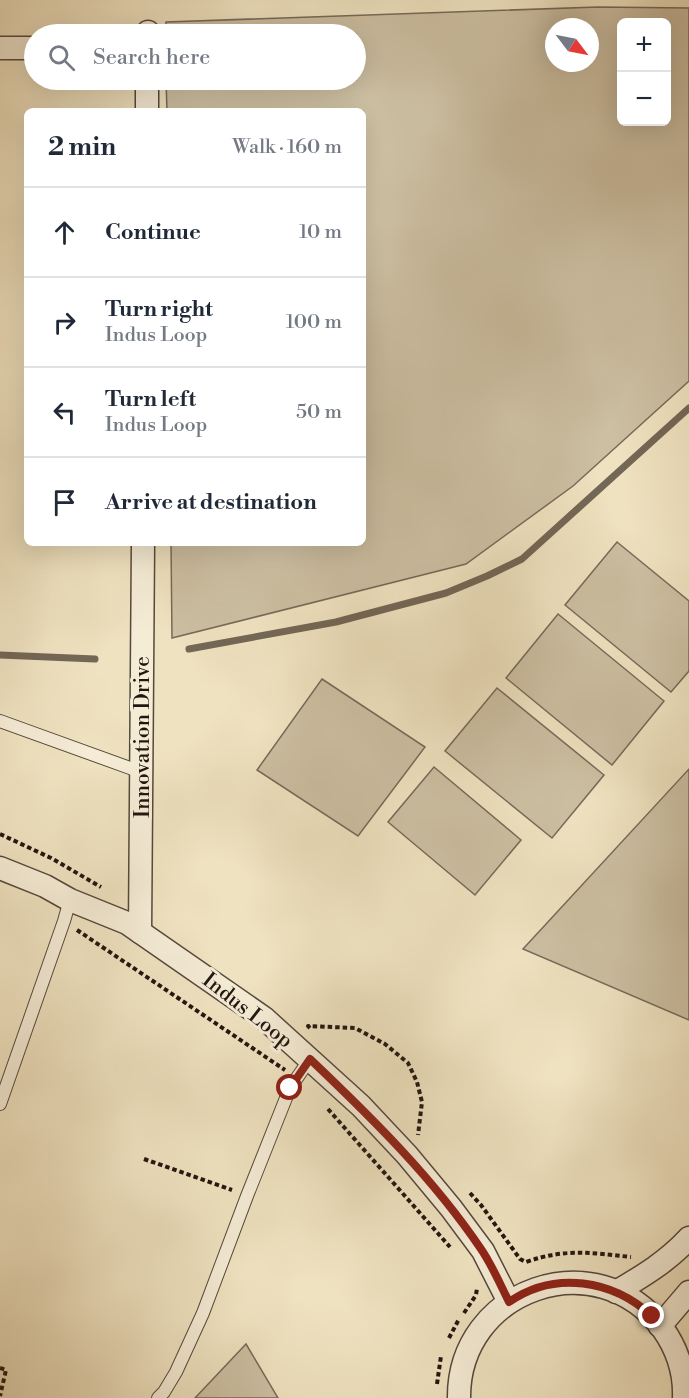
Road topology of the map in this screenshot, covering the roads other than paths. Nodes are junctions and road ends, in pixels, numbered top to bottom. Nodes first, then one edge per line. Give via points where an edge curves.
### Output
1 (0, 48) edge
2 (24, 48) edge
3 (147, 90) edge
4 (147, 108) edge
5 (143, 546) edge
6 (0, 721) edge
7 (141, 772) junction
8 (0, 868) edge
9 (67, 910) junction
10 (140, 932) junction
11 (310, 1059) junction
12 (0, 1104) edge
13 (689, 1238) edge
14 (616, 1292) junction
15 (689, 1292) edge
16 (509, 1302) junction
17 (660, 1326) junction
18 (158, 1398) edge
19 (459, 1398) edge
20 (684, 1398) edge

1 - 2 street
3 - 4 street
5 - 7 street, Innovation Drive
6 - 7 lane
7 - 10 street, Innovation Drive
8 - 9 street, Indus Loop via 45,886
9 - 10 street, Indus Loop via 127,923
9 - 12 lane
10 - 11 street, Indus Loop via 264,1018
11 - 16 street, Indus Loop via 407,1155 451,1208 483,1251
11 - 18 lane via 290,1088 203,1313 176,1372
13 - 14 street via 656,1269
14 - 16 street via 588,1284 563,1283 535,1289
14 - 17 street via 643,1308
15 - 17 street
16 - 19 street via 486,1322 471,1345 461,1371
17 - 20 street via 677,1355

